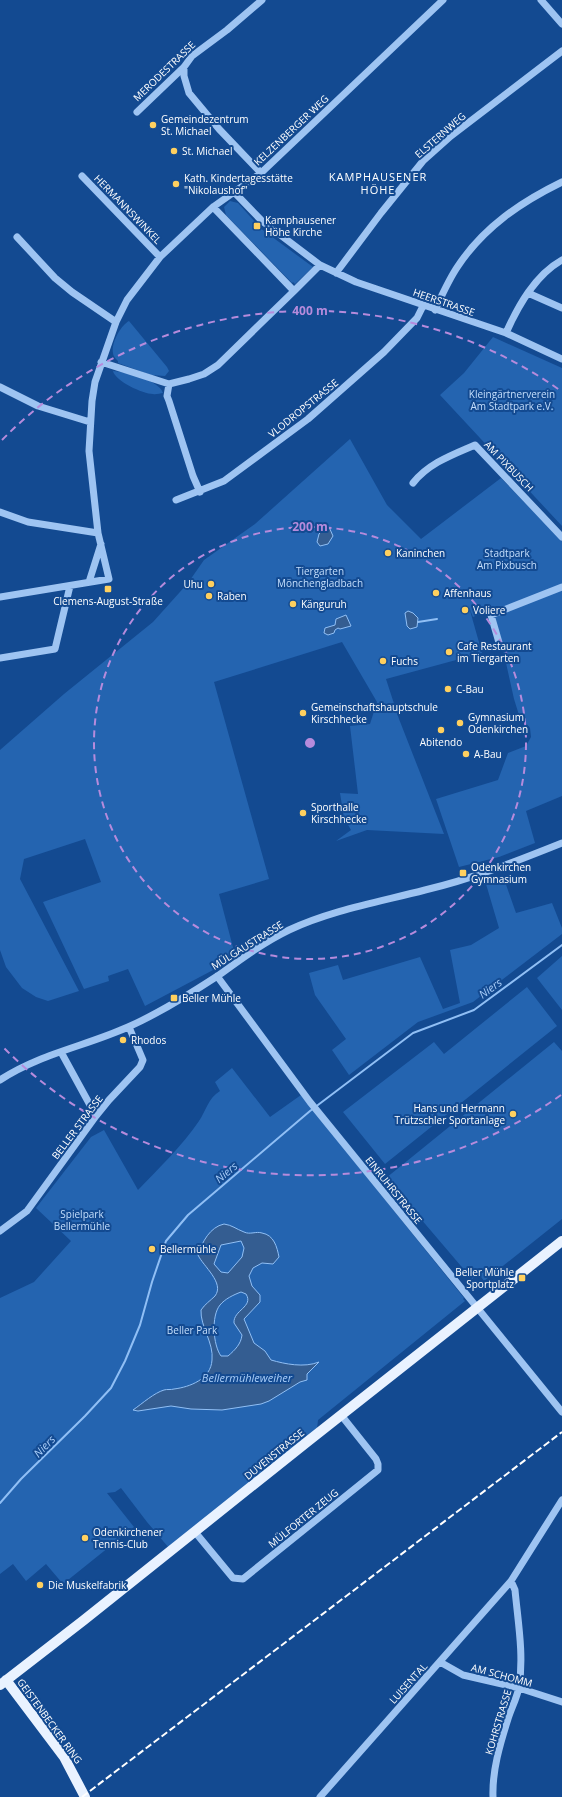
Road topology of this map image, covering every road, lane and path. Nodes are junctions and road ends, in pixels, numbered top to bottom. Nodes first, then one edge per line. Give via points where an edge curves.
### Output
1 (262, 0) edge
2 (443, 0) edge
3 (541, 0) edge
4 (562, 24) edge
5 (562, 51) edge
6 (184, 67) junction
7 (136, 112) dead end
8 (261, 173) junction
9 (82, 176) dead end
10 (562, 182) edge
11 (235, 192) junction
12 (213, 207) junction
13 (17, 237) dead end
14 (160, 257) junction
15 (562, 260) edge
16 (320, 265) junction
17 (336, 273) junction
18 (294, 291) junction
19 (528, 293) junction
20 (423, 306) junction
21 (562, 308) edge
22 (435, 310) junction
23 (116, 322) junction
24 (506, 333) junction
25 (562, 359) edge
26 (101, 362) junction
27 (169, 384) junction
28 (0, 388) edge
29 (90, 422) junction
30 (413, 483) dead end
31 (200, 492) junction
32 (176, 500) dead end
33 (0, 512) edge
34 (98, 533) junction
35 (562, 536) edge
36 (101, 544) junction
37 (89, 582) junction
38 (70, 586) junction
39 (562, 587) edge
40 (0, 597) edge
41 (500, 646) dead end
42 (0, 658) edge
43 (562, 844) edge
44 (217, 976) junction
45 (129, 1027) junction
46 (61, 1052) junction
47 (0, 1080) edge
48 (96, 1116) junction
49 (0, 1231) edge
50 (562, 1241) edge
51 (477, 1307) junction
52 (562, 1412) edge
53 (341, 1415) junction
54 (562, 1500) edge
55 (194, 1532) junction
56 (511, 1581) junction
57 (440, 1662) junction
58 (3, 1682) edge
59 (519, 1688) junction
60 (562, 1702) edge
61 (85, 1797) edge
62 (320, 1797) edge
63 (493, 1797) edge

1 - 6 street, MERODESTRASSE via 192,56
2 - 8 street, KELZENBERGER WEG
3 - 4 street
5 - 17 street, ELSTERNWEG via 451,136 423,161
6 - 7 street, MERODESTRASSE
6 - 8 street via 189,93
8 - 11 street, KELZENBERGER WEG
9 - 14 street, HERMANNSWINKEL
10 - 22 street via 522,204 488,231 458,265
11 - 12 street, KELZENBERGER WEG
11 - 16 street, HEERSTRASSE via 262,221
12 - 14 street, KELZENBERGER WEG
12 - 18 street
13 - 23 street via 72,292
14 - 23 street, KELZENBERGER WEG via 127,300
15 - 19 street via 538,280
16 - 17 street, HEERSTRASSE
16 - 18 street
17 - 20 street, HEERSTRASSE
18 - 27 street via 218,364 204,374
19 - 21 street
19 - 24 street
20 - 22 street, HEERSTRASSE
20 - 31 street, VLODROPSTRASSE via 417,318 389,347 334,398 238,471
22 - 24 street, HEERSTRASSE
23 - 26 street, KELZENBERGER WEG
24 - 25 street, HEERSTRASSE
26 - 27 street
26 - 29 street, KELZENBERGER WEG
27 - 31 street via 167,396
28 - 29 street via 38,406
29 - 34 street, KELZENBERGER WEG via 89,451
30 - 35 street, AM PIXBUSCH via 422,472 475,445
31 - 32 street, VLODROPSTRASSE
33 - 34 street via 28,522
34 - 36 street, KELZENBERGER WEG
36 - 37 street
36 - 37 street, KELZENBERGER WEG via 109,579
37 - 38 street
38 - 40 street
38 - 42 street via 55,649
39 - 41 street via 491,615
43 - 44 street, MÜLGAUSTRASSE via 467,879 370,903 302,924 262,945
44 - 45 street, MÜLGAUSTRASSE
44 - 51 street, EINRUHRSTRASSE via 320,1115
45 - 46 street, MÜLGAUSTRASSE
45 - 48 street, BELLER STRASSE via 143,1060 140,1067
46 - 47 street, MÜLGAUSTRASSE via 34,1061
46 - 48 street
48 - 49 street, BELLER STRASSE via 27,1211
50 - 51 main road, DUVENSTRASSE
51 - 52 street, EINRUHRSTRASSE
51 - 53 main road, DUVENSTRASSE
53 - 55 main road, DUVENSTRASSE
53 - 55 street, MÜLFORTER ZEUG via 376,1459 378,1470 243,1579 233,1578
54 - 56 street
55 - 58 main road, DUVENSTRASSE via 75,1628
56 - 57 street, LUISENTAL
56 - 59 street, KOHRSTRASSE via 515,1590 521,1653
57 - 59 street, AM SCHOMM via 463,1675
57 - 62 street, LUISENTAL
58 - 61 main road, GEISTENBECKER RING via 64,1757
59 - 60 street, AM SCHOMM
59 - 63 street, KOHRSTRASSE via 495,1767

